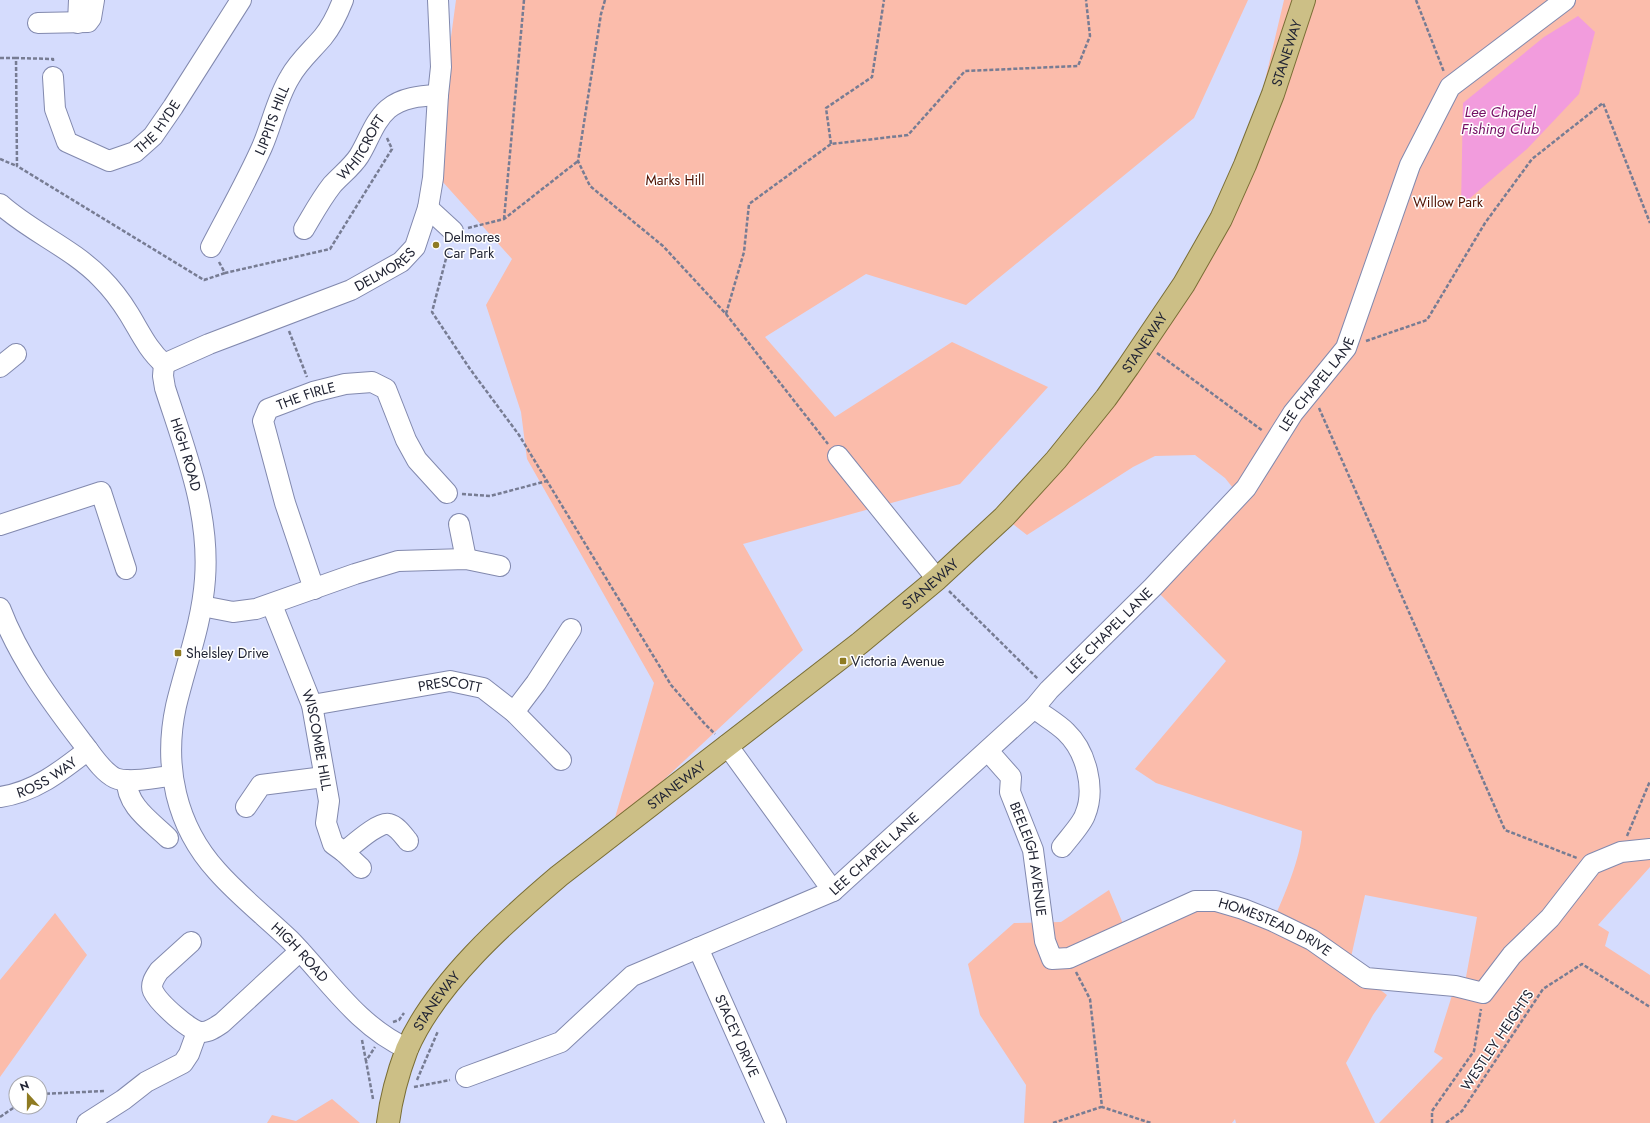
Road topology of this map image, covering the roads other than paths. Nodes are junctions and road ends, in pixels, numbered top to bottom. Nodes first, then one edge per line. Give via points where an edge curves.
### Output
1 (79, 0) edge
2 (94, 0) edge
3 (241, 0) edge
4 (343, 0) edge
5 (438, 0) edge
6 (1304, 0) edge
7 (1565, 0) edge
8 (78, 23) junction
9 (38, 24) dead end
10 (53, 77) road end
11 (438, 95) junction
12 (0, 204) edge
13 (428, 208) junction
14 (304, 229) dead end
15 (453, 231) road end
16 (211, 247) dead end
17 (16, 354) dead end
18 (164, 364) junction
19 (0, 367) edge
20 (838, 456) road end
21 (447, 493) road end
22 (459, 524) dead end
23 (0, 525) edge
24 (466, 559) junction
25 (500, 566) dead end
26 (126, 568) dead end
27 (937, 579) junction
28 (314, 589) junction
29 (272, 604) junction
30 (202, 606) junction
31 (0, 608) edge
32 (571, 629) dead end
33 (312, 706) junction
34 (1034, 708) junction
35 (514, 712) junction
36 (727, 745) junction
37 (88, 750) junction
38 (988, 751) junction
39 (561, 760) dead end
40 (172, 776) junction
41 (324, 777) junction
42 (127, 780) junction
43 (0, 797) edge
44 (246, 806) dead end
45 (168, 838) dead end
46 (408, 841) dead end
47 (1062, 847) dead end
48 (1650, 848) edge
49 (344, 852) junction
50 (361, 868) dead end
51 (833, 891) junction
52 (191, 942) dead end
53 (698, 948) junction
54 (300, 951) junction
55 (1069, 958) joint
56 (197, 1032) junction
57 (408, 1049) junction
58 (466, 1077) road end
59 (381, 1115) edge
60 (86, 1123) edge
61 (776, 1123) edge

1 - 8 street
2 - 8 street via 91,18 88,22
3 - 10 street, THE HYDE via 153,136 135,152 109,161 67,142 54,109
4 - 16 street, LIPPITS HILL via 335,20 324,36 289,77 252,170
5 - 11 street, DELMORES via 441,67
6 - 27 main road, STANEWAY via 1273,94 1246,164 1220,219 1184,284 1106,398 1056,460 1004,517
7 - 34 street, LEE CHAPEL LANE via 1450,87 1410,165 1346,348 1293,413 1246,488
8 - 9 street
11 - 13 street, DELMORES via 433,178
11 - 14 street, WHITCROFT via 417,96 388,109 379,119 360,155 319,202
12 - 18 street via 100,277 119,299 150,349
13 - 15 street
13 - 18 street, DELMORES via 415,247 401,262 351,290 209,344
17 - 19 street
18 - 30 street, HIGH ROAD via 165,388 201,507 206,563
20 - 27 street
21 - 28 street, THE FIRLE via 417,460 406,440 386,389 372,382 345,384 313,392 268,409 263,421 285,503
22 - 24 street
23 - 26 street via 101,492
24 - 25 street
24 - 28 street via 398,562
27 - 36 main road, STANEWAY via 860,643
28 - 29 street
29 - 30 street via 244,611 226,611
29 - 33 street, WISCOMBE HILL
30 - 40 street, HIGH ROAD via 174,717 171,742
31 - 37 street via 32,673
32 - 35 street
33 - 35 street, PRESCOTT via 450,681 483,688
33 - 41 street, WISCOMBE HILL
34 - 38 street, LEE CHAPEL LANE
34 - 47 street via 1066,732 1077,745 1084,761 1090,788 1085,815
35 - 39 street, PRESCOTT
36 - 51 street
36 - 57 main road, STANEWAY via 559,876 500,929 425,1016
37 - 42 street via 115,778
37 - 43 street, ROSS WAY via 47,781
38 - 51 street, LEE CHAPEL LANE
38 - 55 street, BEELEIGH AVENUE via 1011,777 1010,792 1034,850 1045,940 1052,959
40 - 42 street
40 - 54 street, HIGH ROAD via 181,814 207,860
41 - 44 street via 261,786
41 - 49 street, WISCOMBE HILL via 329,801 326,823 333,844
42 - 45 street via 127,792 132,802
46 - 49 street via 389,824 380,825
48 - 55 street, HOMESTEAD DRIVE via 1621,852 1592,864 1550,918 1512,955 1483,992 1455,986 1366,978 1312,940 1273,921 1216,901 1195,901
49 - 50 street, WISCOMBE HILL
51 - 53 street, LEE CHAPEL LANE
52 - 56 street via 152,982 153,991 163,1004 186,1026
53 - 58 street, LEE CHAPEL LANE via 632,976 561,1042
53 - 61 street, STACEY DRIVE
54 - 56 street via 222,1024 209,1031
54 - 57 street, HIGH ROAD via 366,1023 382,1036
56 - 60 street via 183,1063 146,1082
57 - 59 main road via 396,1085

